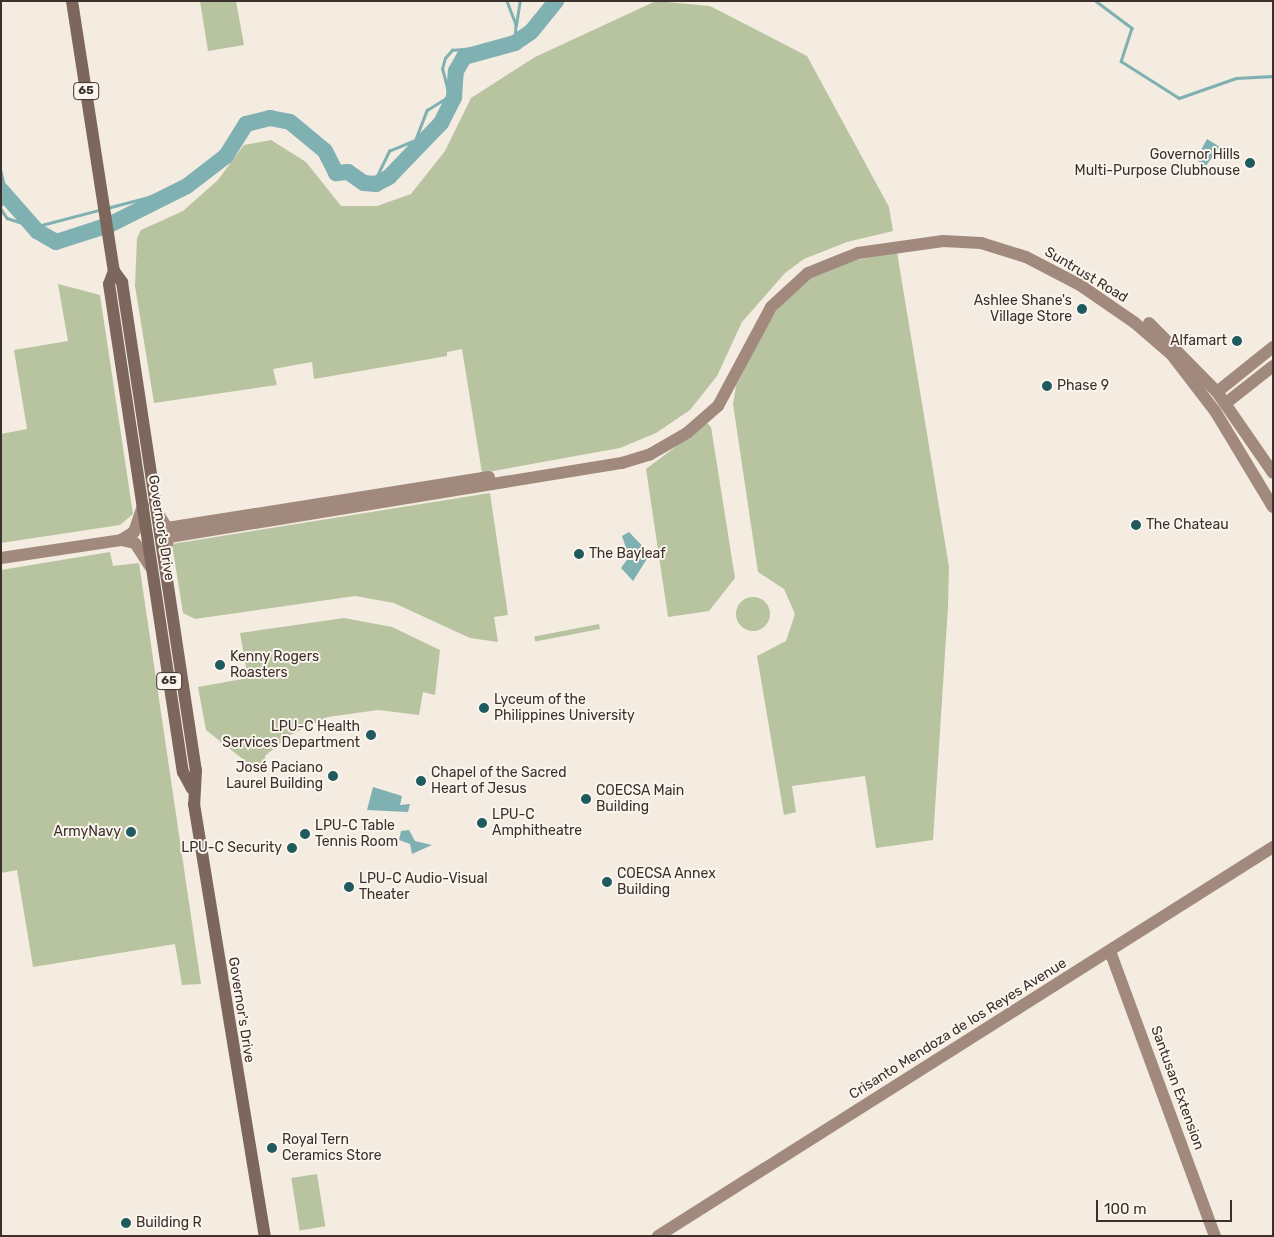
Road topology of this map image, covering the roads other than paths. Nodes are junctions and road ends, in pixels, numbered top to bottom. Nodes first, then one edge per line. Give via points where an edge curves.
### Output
1 (72, 1) edge
2 (114, 271) junction
3 (1273, 347) edge
4 (1273, 366) edge
5 (1217, 392) junction
6 (715, 403) junction
7 (1226, 403) junction
8 (1273, 473) edge
9 (143, 506) junction
10 (1273, 506) edge
11 (158, 514) junction
12 (121, 540) junction
13 (164, 553) junction
14 (1, 558) edge
15 (153, 570) junction
16 (192, 789) junction
17 (1273, 847) edge
18 (1110, 951) junction
19 (264, 1236) edge
20 (658, 1236) edge
21 (1215, 1236) edge

1 - 2 main road, Governor's Drive / 65
2 - 9 main road, Governor's Drive / 65 via 109,284
2 - 11 main road, Governor's Drive / 65 via 122,282
3 - 5 street
4 - 7 street
5 - 6 street, Suntrust Road via 1162,333 1085,279 1048,258 997,239 943,235 856,245 797,272 765,303
5 - 7 street, Suntrust Road
6 - 10 street, Suntrust Road via 771,307 808,274 864,252 943,241 981,243 1058,273 1156,340 1215,411
6 - 11 street via 672,435 622,456 168,528
6 - 13 street via 687,433 636,460 169,537
7 - 8 street, Suntrust Road
9 - 12 street via 134,532
9 - 15 main road, Governor's Drive / 65
11 - 13 main road, Governor's Drive / 65
12 - 14 street
12 - 15 street via 135,543
13 - 16 main road, Governor's Drive / 65 via 196,770
15 - 16 main road, Governor's Drive / 65 via 183,772
16 - 19 main road, Governor's Drive / 65
17 - 18 street, Crisanto Mendoza de los Reyes Avenue
18 - 20 street, Crisanto Mendoza de los Reyes Avenue
18 - 21 street, Santusan Extension

